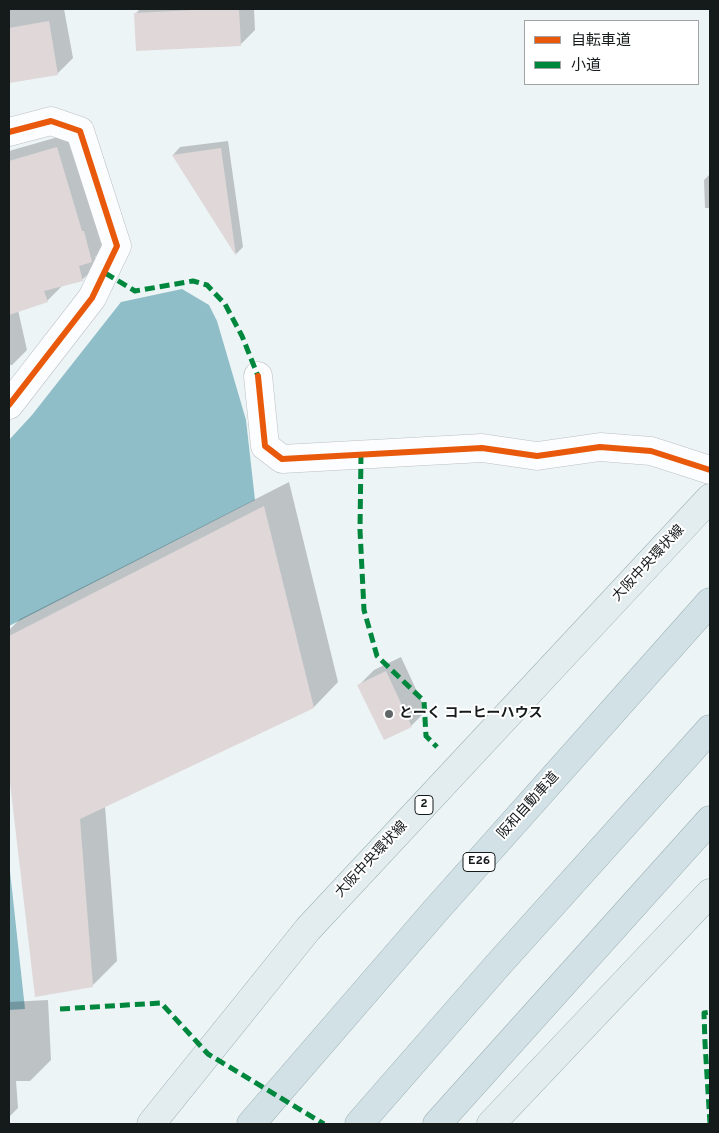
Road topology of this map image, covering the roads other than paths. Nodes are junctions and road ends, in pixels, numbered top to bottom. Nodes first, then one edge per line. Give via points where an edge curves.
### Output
1 (9, 132) edge
2 (258, 376) dead end
3 (9, 405) edge
4 (710, 470) edge
5 (710, 498) edge
6 (710, 602) edge
7 (710, 728) edge
8 (710, 820) edge
9 (710, 893) edge
10 (151, 1124) edge
11 (251, 1124) edge
12 (359, 1124) edge
13 (438, 1124) edge
14 (491, 1124) edge

1 - 3 street via 51,121 80,131 117,246 92,298
2 - 4 street via 265,446 282,459 482,448 537,456 600,447 652,450
5 - 10 main road, 大阪中央環状線 / 2 via 308,929
6 - 11 highway, 阪和自動車道 / E26
7 - 12 highway
8 - 13 highway
9 - 14 main road

